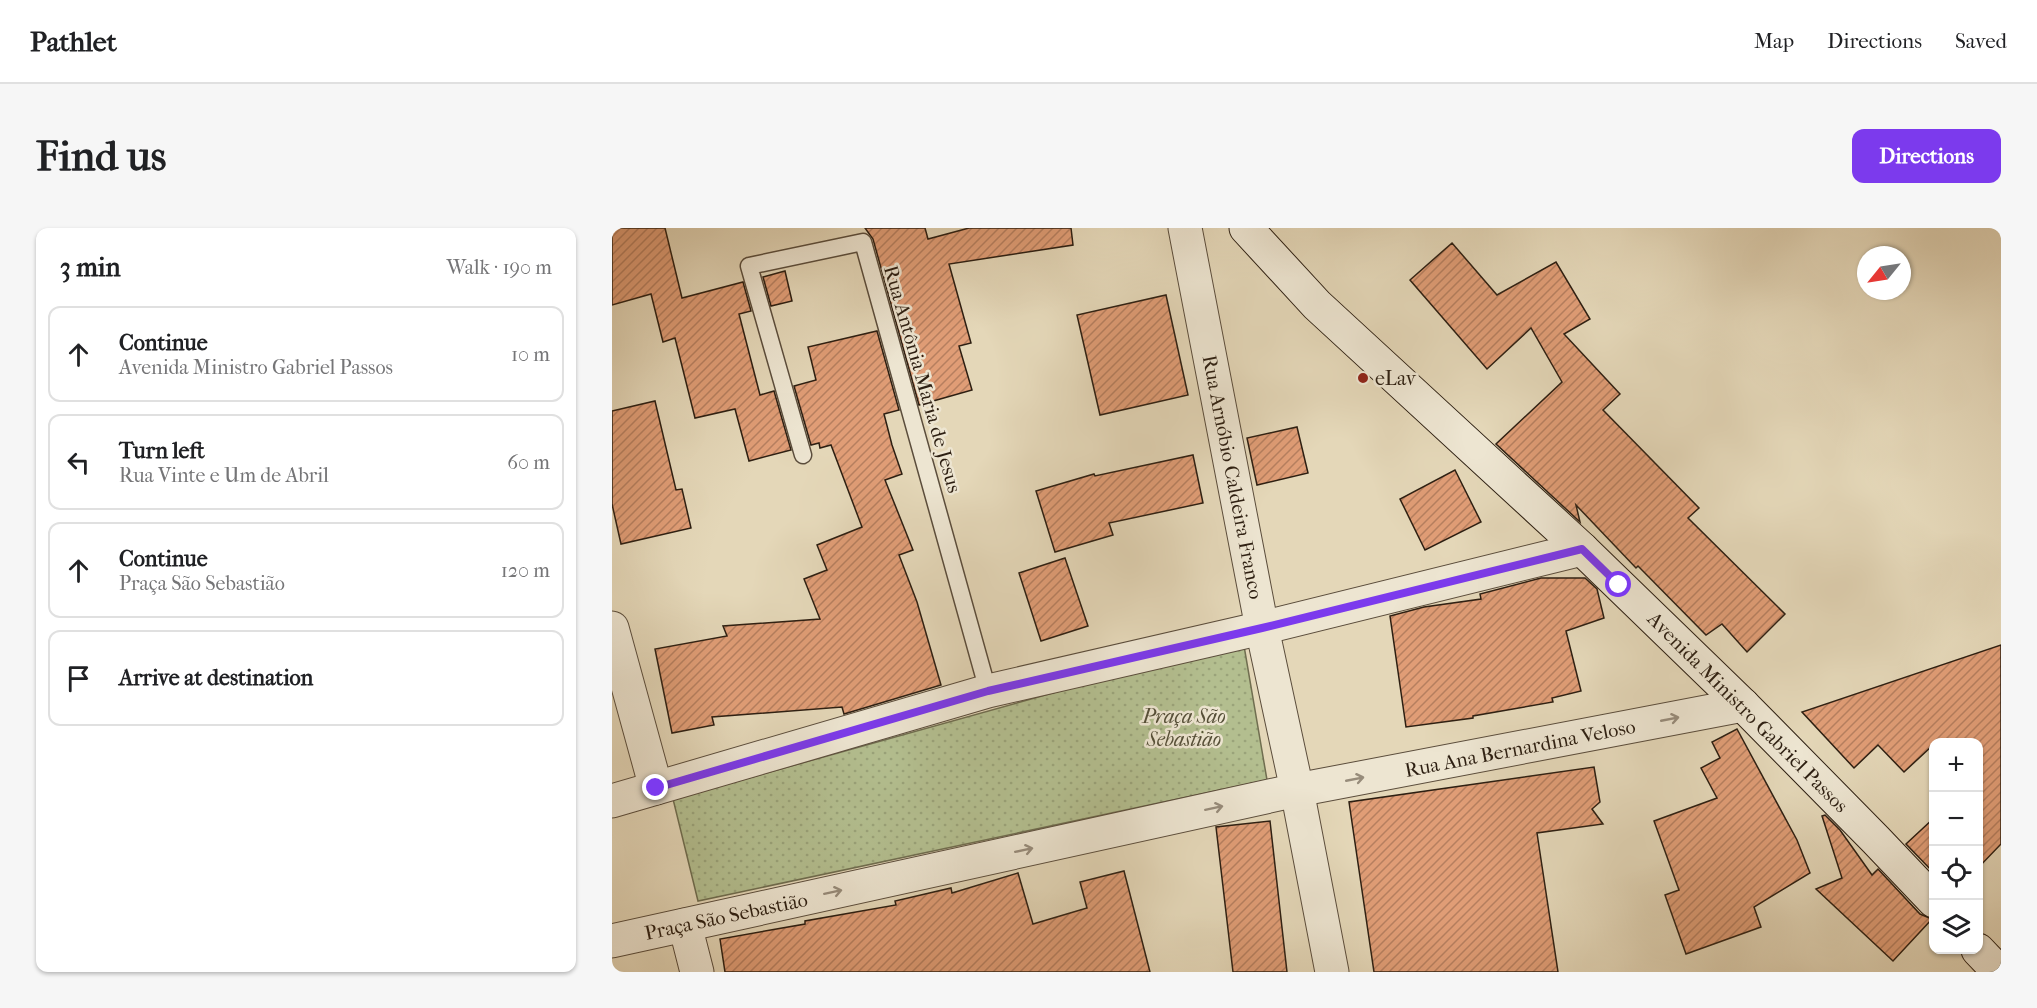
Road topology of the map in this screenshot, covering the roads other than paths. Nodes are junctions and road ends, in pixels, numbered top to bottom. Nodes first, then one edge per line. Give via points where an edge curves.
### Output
1 (1185, 228) edge
2 (1246, 228) edge
3 (803, 455) dead end
4 (1582, 549) junction
5 (612, 628) edge
6 (1262, 628) junction
7 (988, 691) junction
8 (1743, 705) junction
9 (656, 788) junction
10 (1297, 790) junction
11 (612, 801) edge
12 (1933, 900) edge
13 (685, 925) junction
14 (612, 941) edge
15 (1982, 954) edge
16 (697, 972) edge
17 (1332, 972) edge
18 (1999, 972) edge

1 - 6 street, Rua Arnóbio Caldeira Franco
2 - 4 street, Avenida Ministro Gabriel Passos via 1317,305
3 - 7 lane, Rua Antônia Maria de Jesus via 749,266 863,242
4 - 6 street
4 - 8 street, Avenida Ministro Gabriel Passos
5 - 9 street
6 - 7 street
6 - 10 street, Rua Arnóbio Caldeira Franco
7 - 9 street
10 -> 8 street, Rua Ana Bernardina Veloso
8 - 12 street, Avenida Ministro Gabriel Passos
9 - 11 street
13 -> 10 street, Praça São Sebastião
10 - 17 street, Rua Arnóbio Caldeira Franco
13 - 14 street, Praça São Sebastião
13 - 16 street
15 - 18 street

